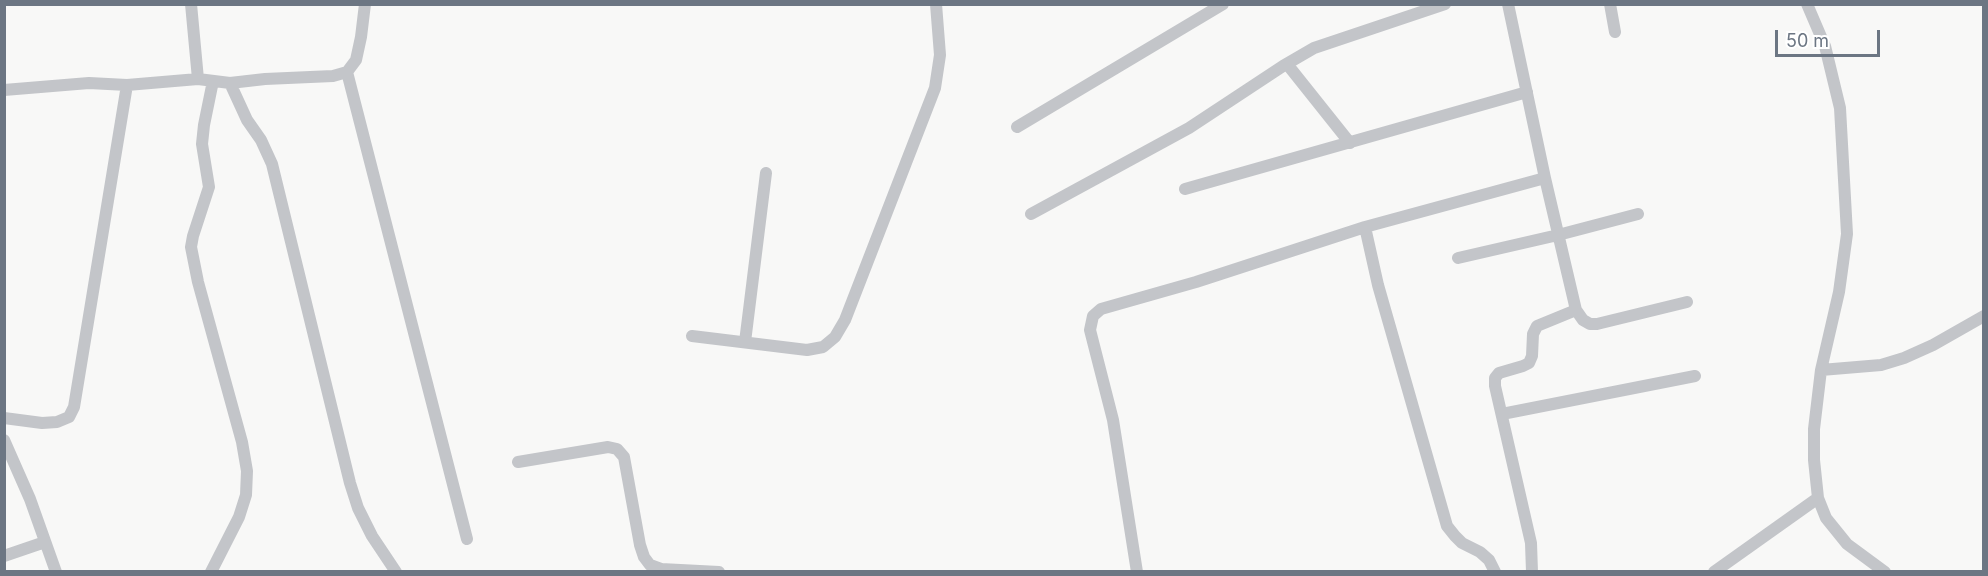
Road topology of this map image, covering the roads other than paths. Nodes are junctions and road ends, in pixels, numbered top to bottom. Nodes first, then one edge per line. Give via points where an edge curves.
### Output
1 (191, 4) edge
2 (365, 4) edge
3 (936, 4) edge
4 (1223, 4) edge
5 (1445, 4) edge
6 (1508, 4) edge
7 (1610, 4) edge
8 (1807, 4) edge
9 (1615, 32) dead end
10 (1287, 64) junction
11 (346, 72) junction
12 (198, 79) junction
13 (213, 81) junction
14 (230, 83) junction
15 (127, 85) junction
16 (4, 90) edge
17 (1527, 92) junction
18 (1017, 127) dead end
19 (1350, 143) junction
20 (766, 173) dead end
21 (1545, 178) junction
22 (1185, 189) dead end
23 (1031, 214) dead end
24 (1638, 214) dead end
25 (1365, 227) junction
26 (1558, 235) junction
27 (1458, 258) dead end
28 (1688, 302) dead end
29 (1576, 310) junction
30 (1983, 316) edge
31 (692, 336) dead end
32 (745, 342) junction
33 (1821, 370) junction
34 (1695, 376) dead end
35 (1502, 414) junction
36 (4, 418) edge
37 (4, 440) edge
38 (518, 462) dead end
39 (1818, 498) junction
40 (466, 539) dead end
41 (45, 542) junction
42 (4, 556) edge
43 (1726, 568) edge
44 (56, 572) edge
45 (211, 572) edge
46 (396, 572) edge
47 (719, 572) edge
48 (1137, 572) edge
49 (1495, 572) edge
50 (1532, 572) edge
51 (1714, 572) edge
52 (1885, 572) edge

1 - 12 street
2 - 11 street via 356,60
3 - 32 street via 940,55 935,88 845,320 823,347 807,350
4 - 18 street
5 - 10 street via 1332,41
6 - 17 street
7 - 9 street
8 - 33 street via 1825,46 1840,108 1847,234 1839,292
10 - 19 street
10 - 23 street via 1189,128
11 - 14 street
11 - 40 street
12 - 13 street
12 - 15 street
13 - 14 street
13 - 45 street via 202,144 209,187 191,247 247,471 246,495 239,517
14 - 46 street via 272,164 358,508
15 - 16 street via 89,83
15 - 36 street via 74,407 69,417 57,422
17 - 19 street
17 - 21 street
19 - 22 street
20 - 32 street
21 - 25 street
21 - 26 street
24 - 26 street
25 - 48 street via 1101,309 1093,316 1090,330 1113,420
25 - 49 street via 1447,526 1462,543 1489,560
26 - 27 street
26 - 29 street
28 - 29 street via 1597,324 1583,320
29 - 35 street via 1537,326 1529,363 1495,378
30 - 33 street via 1904,358 1881,365
31 - 32 street
33 - 39 street via 1814,429
34 - 35 street
35 - 50 street via 1531,543
37 - 41 street
38 - 47 street via 608,447 617,449 624,457 640,545 650,565
39 - 43 street
39 - 52 street via 1826,518 1847,544
41 - 42 street
41 - 44 street
43 - 51 street

